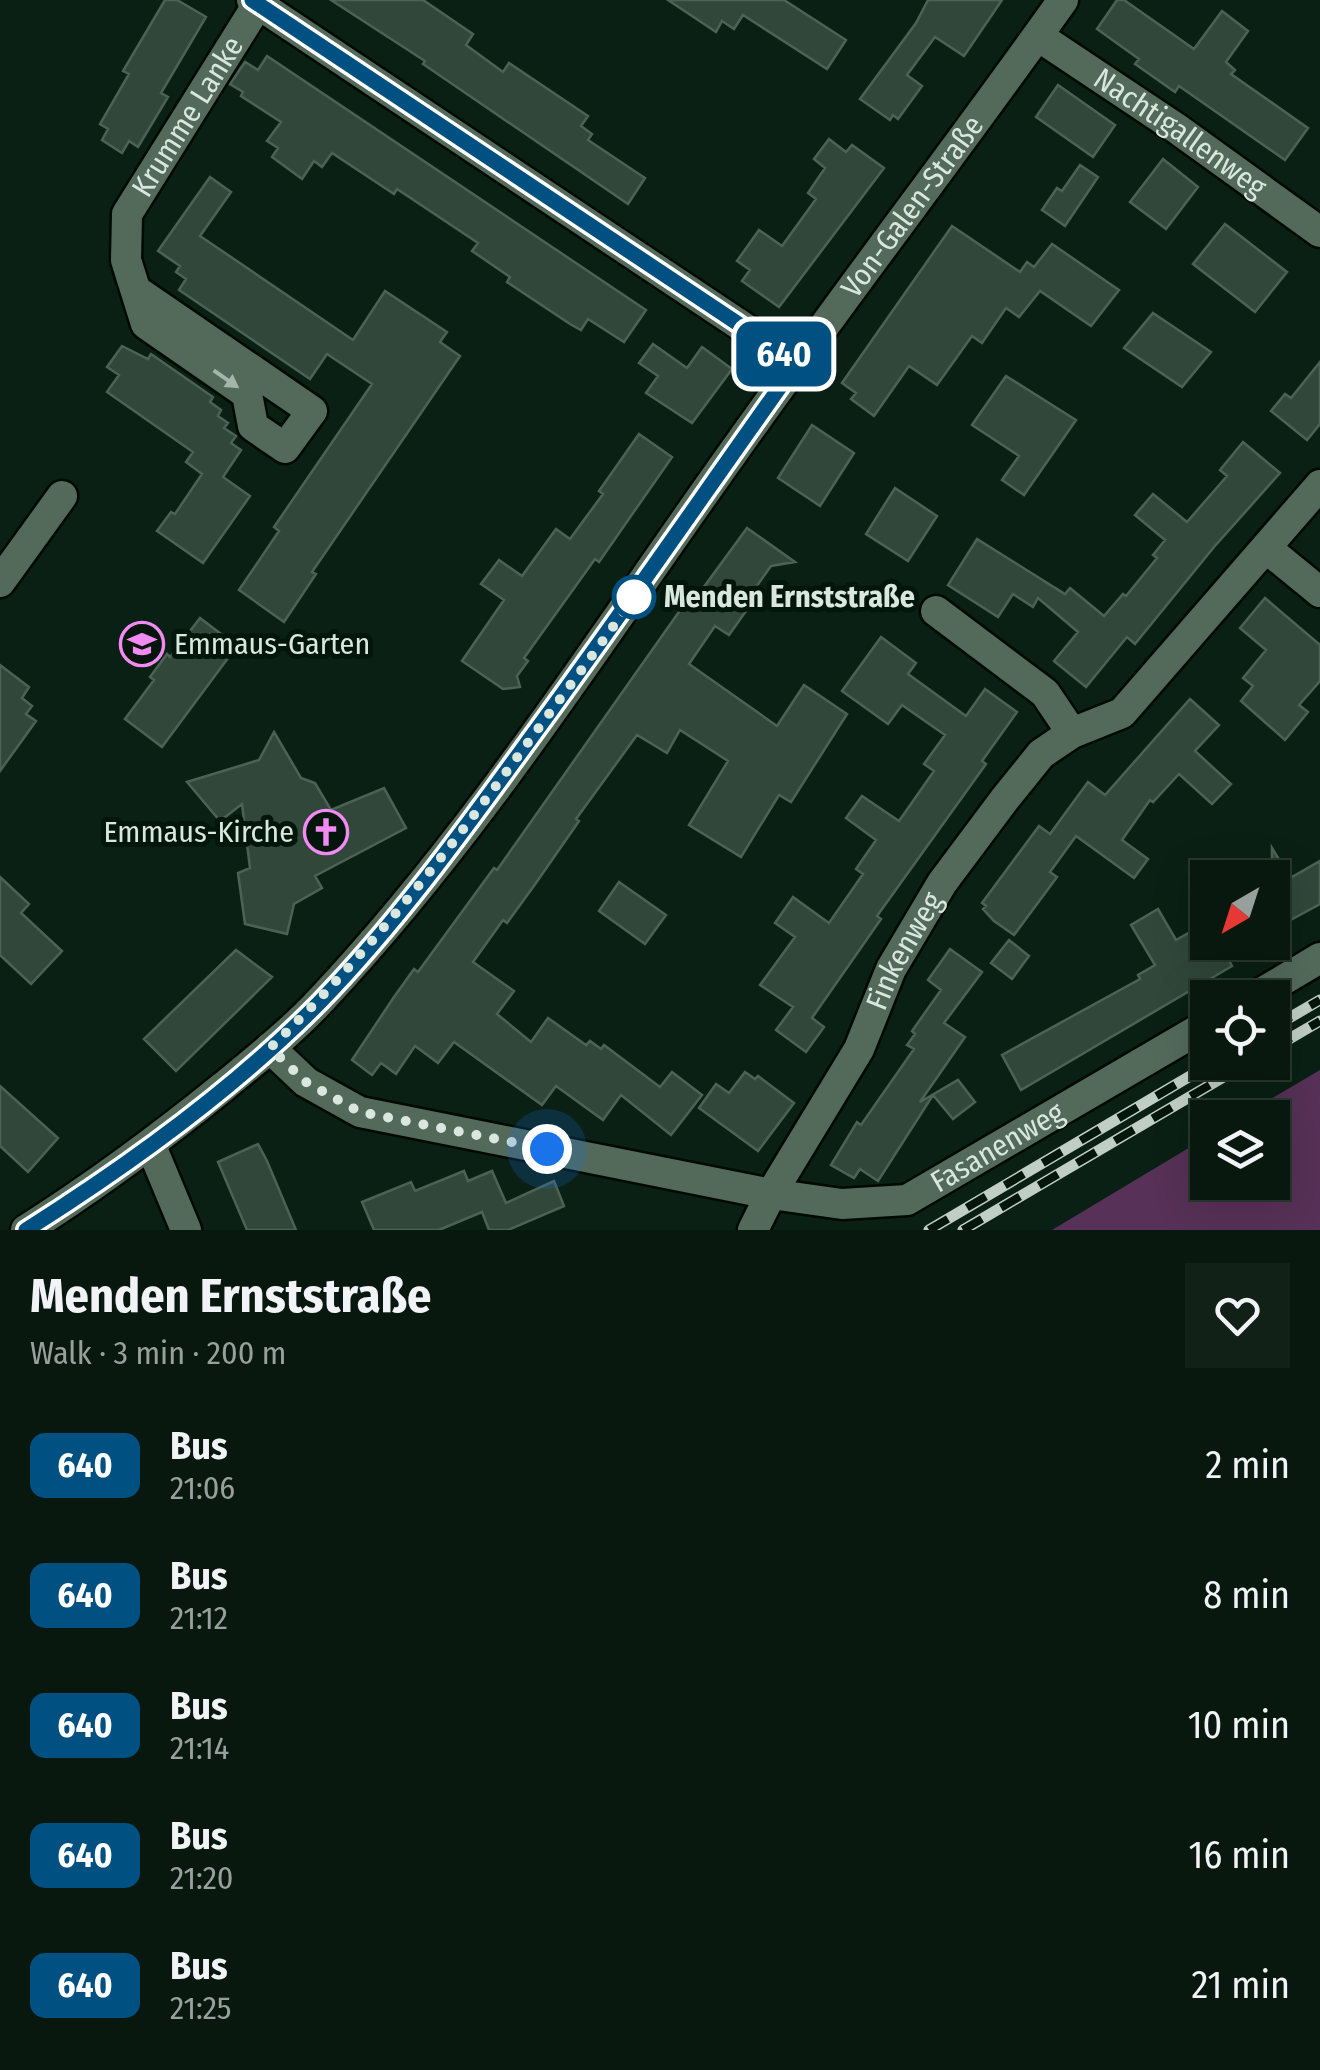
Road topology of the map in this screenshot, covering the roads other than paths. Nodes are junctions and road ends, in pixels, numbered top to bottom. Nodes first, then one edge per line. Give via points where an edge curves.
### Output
1 (1063, 0) edge
2 (255, 2) edge
3 (1038, 36) junction
4 (1320, 232) edge
5 (137, 291) junction
6 (797, 363) junction
7 (1320, 485) edge
8 (62, 496) dead end
9 (1266, 548) junction
10 (0, 582) edge
11 (1320, 592) edge
12 (936, 611) dead end
13 (1072, 734) junction
14 (1320, 958) edge
15 (1283, 980) edge
16 (1190, 1035) edge
17 (270, 1048) junction
18 (151, 1146) junction
19 (771, 1194) junction
20 (26, 1230) edge
21 (186, 1230) edge
22 (754, 1230) edge

1 - 3 street, Von-Galen-Straße
2 - 5 street, Krumme Lanke via 127,214 126,260
2 - 6 street
3 - 4 street, Nachtigallenweg
3 - 6 street, Von-Galen-Straße
5 -> 5 street, Krumme Lanke via 146,324 247,394 254,426 285,448 312,411
6 - 17 street, Von-Galen-Straße via 468,824 358,958
7 - 9 street, Finkenweg
8 - 10 street
9 - 11 street
9 - 13 street, Finkenweg via 1122,713
12 - 13 street via 1045,694
13 - 19 street, Finkenweg via 1041,754 942,883 891,969 858,1048
14 - 15 street
16 - 19 street, Fasanenweg via 907,1200 842,1204
17 - 18 street, Von-Galen-Straße
17 - 19 street, Fasanenweg via 306,1082 360,1112
18 - 20 street, Von-Galen-Straße
18 - 21 street
19 - 22 street

